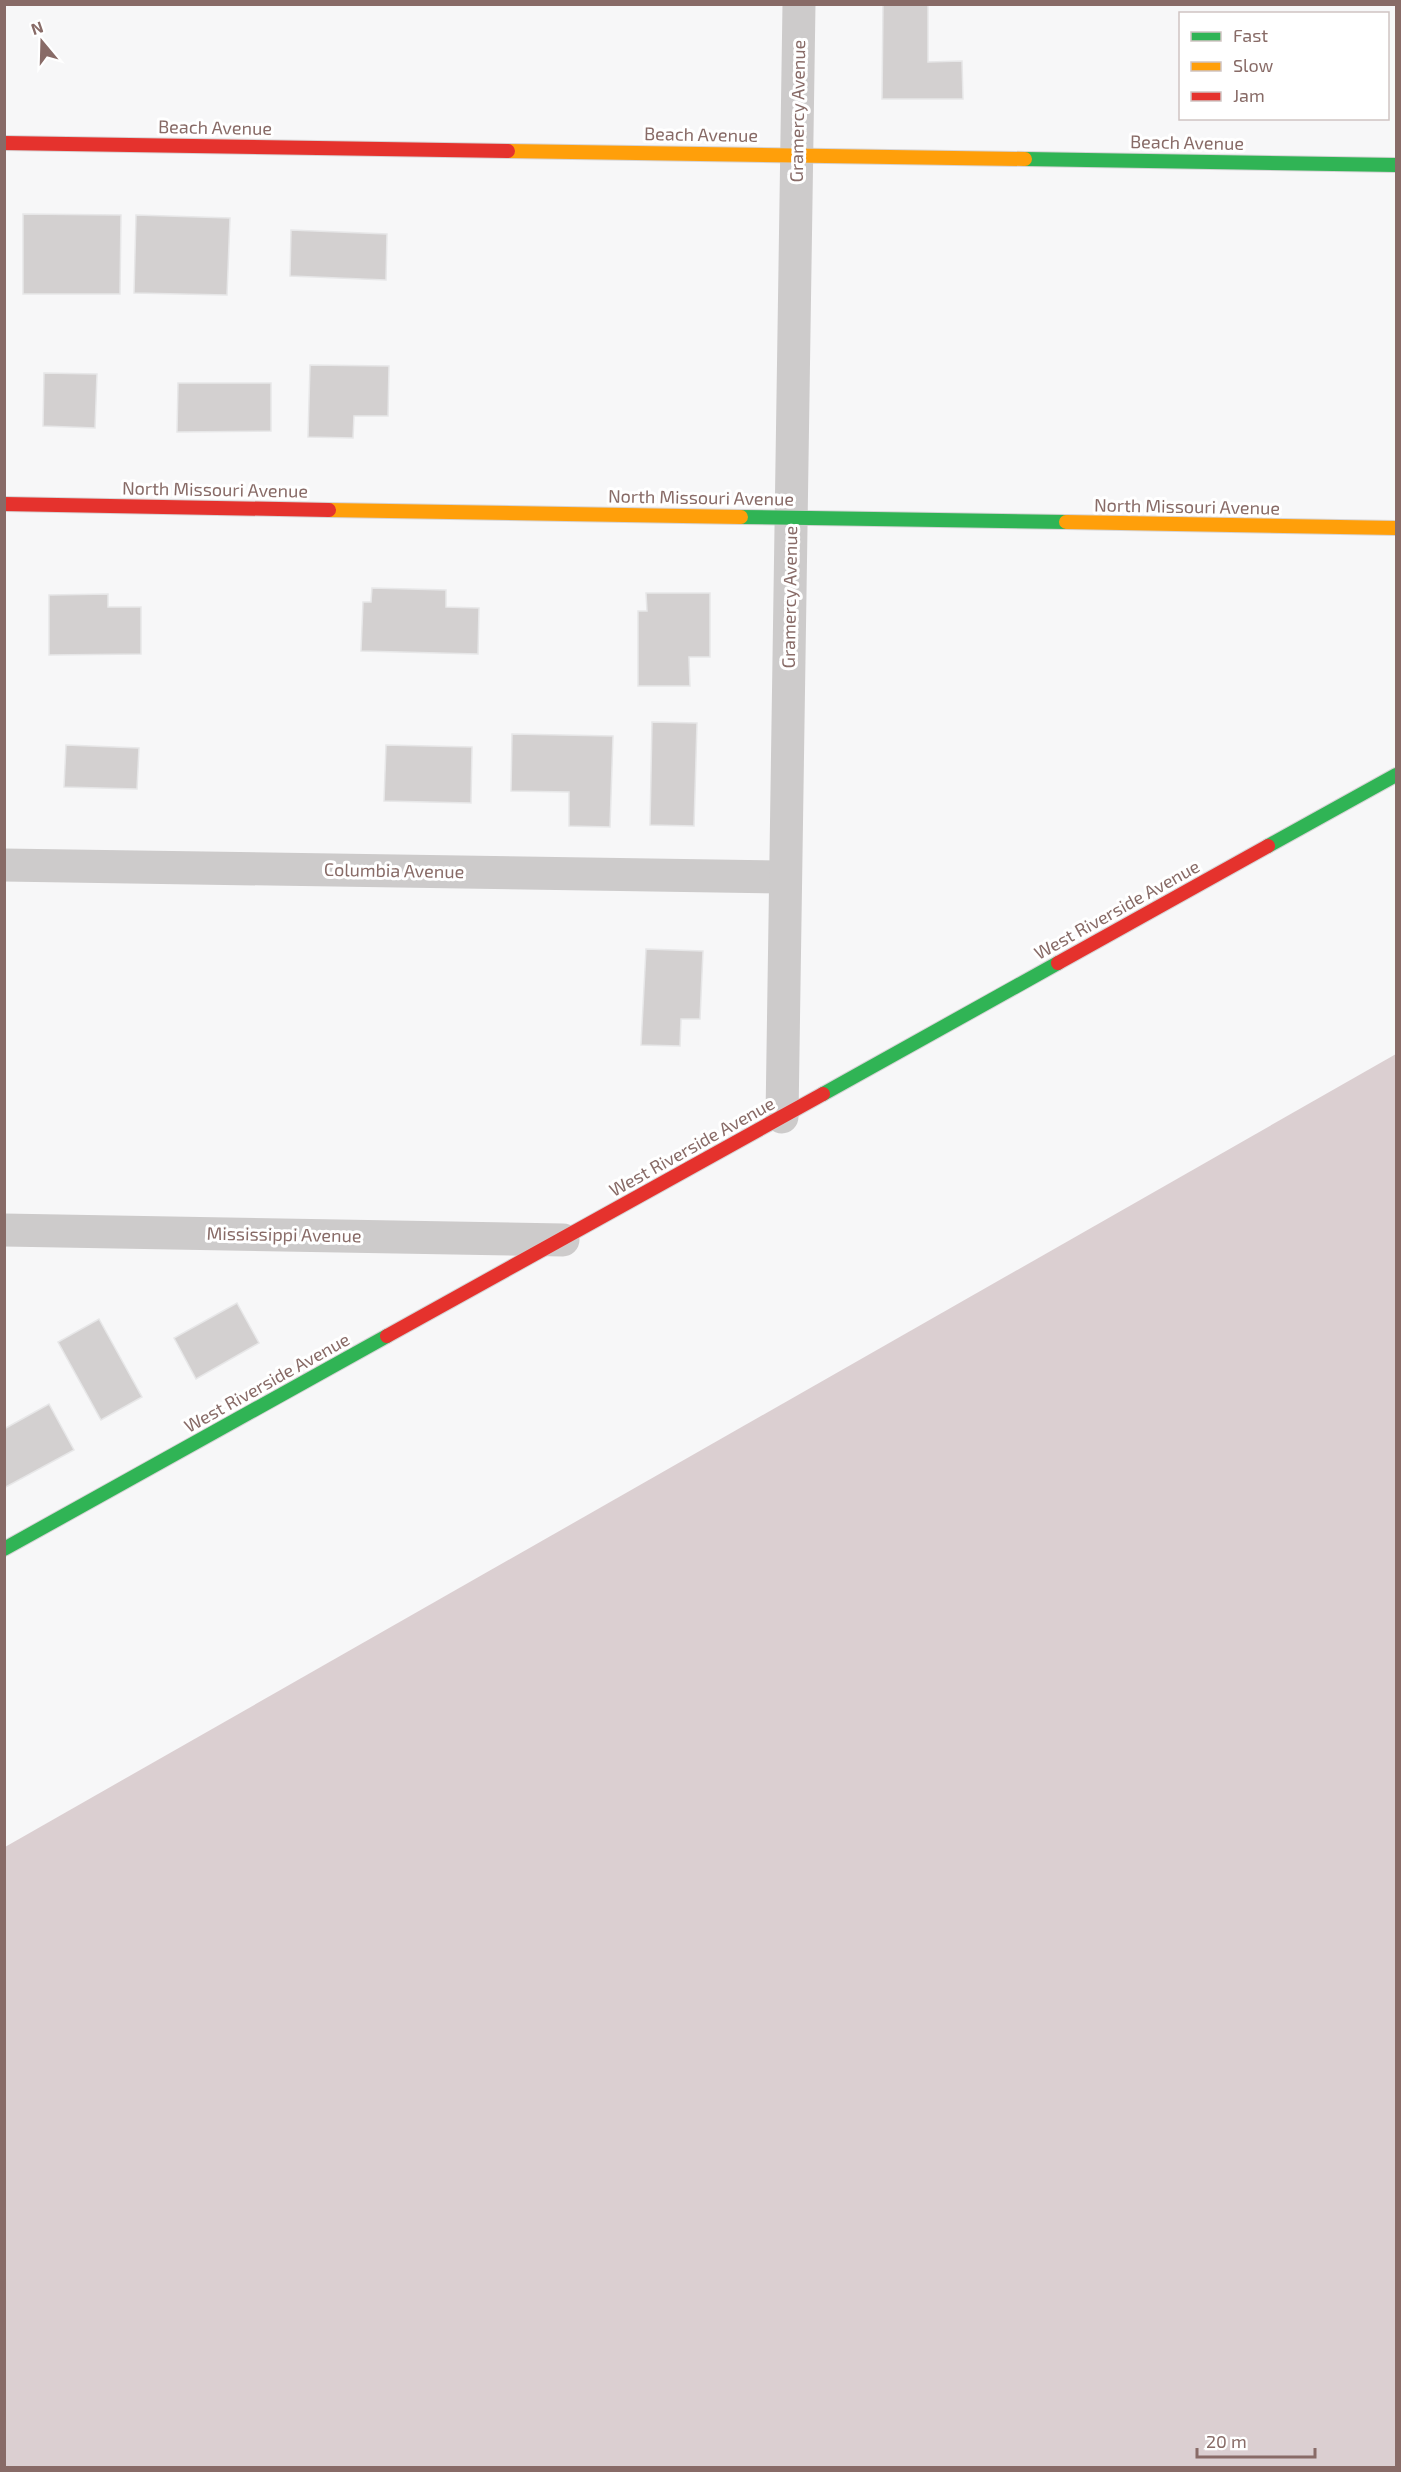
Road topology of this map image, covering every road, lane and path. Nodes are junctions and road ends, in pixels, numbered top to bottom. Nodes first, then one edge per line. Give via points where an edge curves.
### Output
1 (799, 4) edge
2 (4, 143) edge
3 (798, 155) junction
4 (1396, 165) edge
5 (4, 504) edge
6 (792, 518) junction
7 (1396, 528) edge
8 (1396, 774) edge
9 (4, 865) edge
10 (784, 877) junction
11 (782, 1117) junction
12 (4, 1230) edge
13 (563, 1240) junction
14 (4, 1549) edge

1 - 3 street, Gramercy Avenue
2 - 3 street, Beach Avenue
3 - 4 street, Beach Avenue
3 - 6 street, Gramercy Avenue
5 - 6 street, North Missouri Avenue
6 - 7 street, North Missouri Avenue
6 - 10 street, Gramercy Avenue
8 - 11 street, West Riverside Avenue
9 - 10 street, Columbia Avenue
10 - 11 street, Gramercy Avenue
11 - 13 street, West Riverside Avenue
12 - 13 street, Mississippi Avenue
13 - 14 street, West Riverside Avenue

